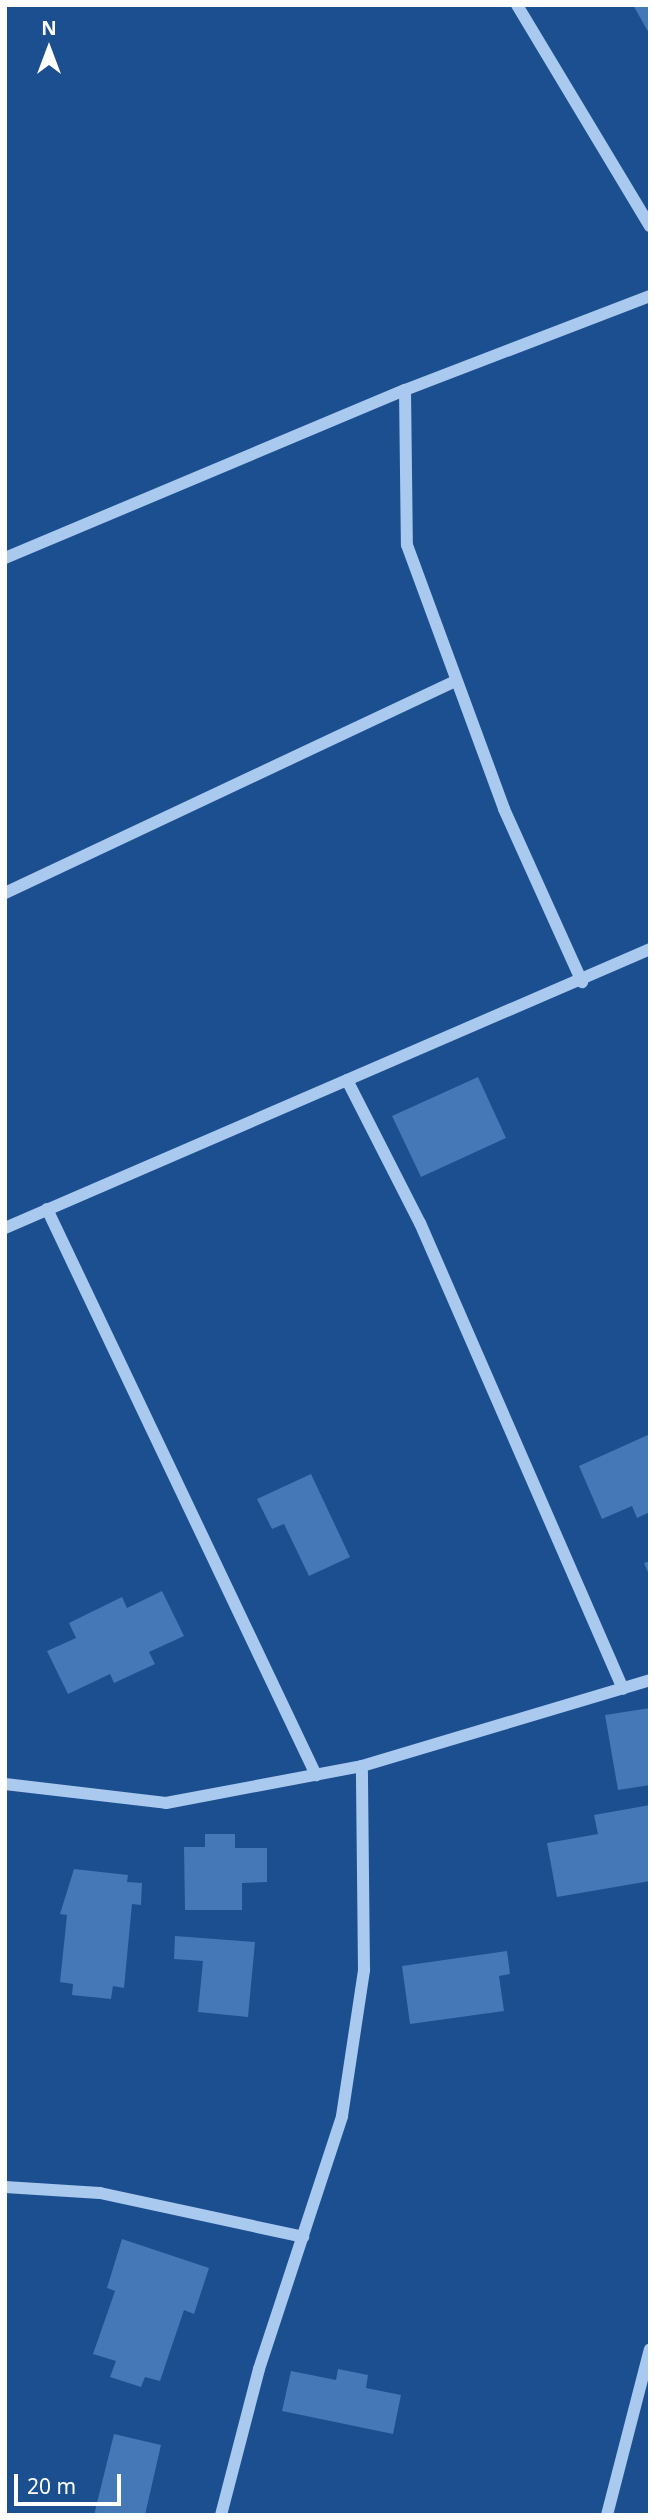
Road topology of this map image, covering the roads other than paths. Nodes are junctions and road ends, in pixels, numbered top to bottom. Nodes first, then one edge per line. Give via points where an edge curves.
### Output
1 (517, 5) edge
2 (650, 226) edge
3 (650, 296) edge
4 (405, 390) junction
5 (5, 558) edge
6 (455, 681) junction
7 (5, 893) edge
8 (650, 949) edge
9 (582, 982) junction
10 (347, 1080) junction
11 (47, 1209) junction
12 (5, 1228) edge
13 (650, 1679) edge
14 (623, 1689) junction
15 (362, 1766) junction
16 (316, 1775) junction
17 (5, 1784) edge
18 (5, 2187) edge
19 (303, 2237) junction
20 (650, 2349) edge
21 (221, 2515) edge
22 (607, 2515) edge

1 - 2 street
3 - 4 street
4 - 5 street
4 - 6 street via 407,545
6 - 7 street
6 - 9 street
8 - 9 street
9 - 10 street
10 - 11 street
10 - 14 street via 420,1223
11 - 12 street
11 - 16 street
13 - 14 street
14 - 15 street
15 - 16 street
15 - 19 street via 364,1970 342,2116
16 - 17 street via 166,1803
18 - 19 street via 100,2193
19 - 21 street via 259,2369
20 - 22 street

